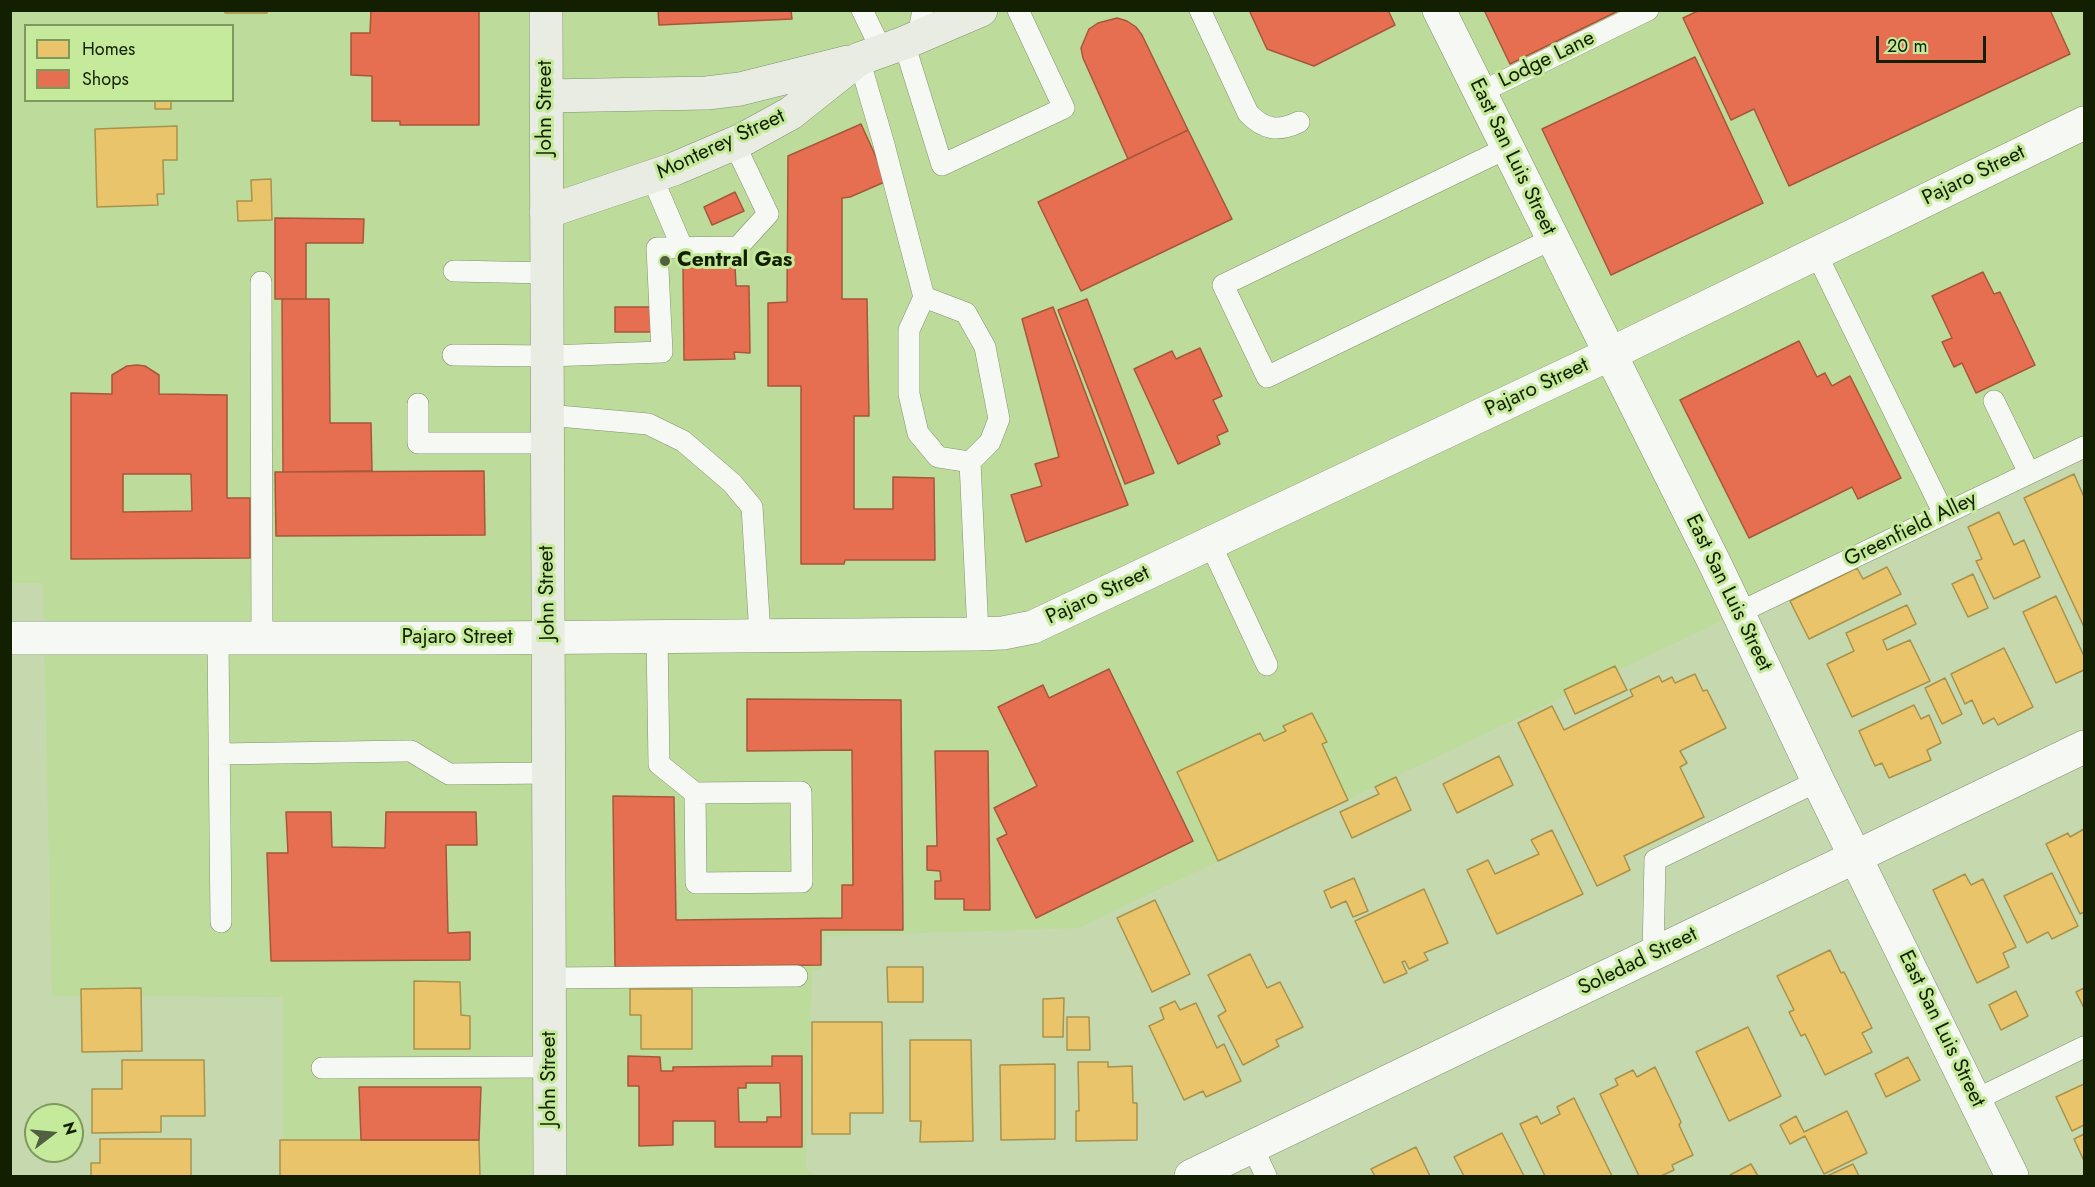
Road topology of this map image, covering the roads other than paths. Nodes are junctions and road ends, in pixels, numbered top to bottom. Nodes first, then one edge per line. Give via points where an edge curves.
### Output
1 (546, 10) edge
2 (862, 10) edge
3 (981, 10) edge
4 (1018, 10) edge
5 (1200, 10) edge
6 (1440, 10) edge
7 (1648, 10) edge
8 (897, 40) edge
9 (1479, 93) junction
10 (547, 96) junction
11 (1299, 122) dead end
12 (2085, 123) edge
13 (734, 143) junction
14 (1507, 148) junction
15 (652, 177) junction
16 (546, 212) junction
17 (1552, 238) junction
18 (682, 247) junction
19 (1816, 253) junction
20 (454, 271) dead end
21 (547, 273) junction
22 (261, 282) dead end
23 (924, 297) junction
24 (1610, 354) junction
25 (453, 355) dead end
26 (547, 356) junction
27 (1994, 400) dead end
28 (418, 404) dead end
29 (547, 429) junction
30 (2085, 447) edge
31 (970, 462) junction
32 (2029, 473) junction
33 (1944, 514) junction
34 (1210, 543) junction
35 (1738, 613) junction
36 (978, 633) junction
37 (657, 636) junction
38 (760, 636) junction
39 (549, 637) junction
40 (10, 638) edge
41 (218, 639) junction
42 (262, 639) junction
43 (1267, 665) dead end
44 (2085, 747) edge
45 (219, 754) junction
46 (549, 773) junction
47 (1818, 781) junction
48 (695, 793) junction
49 (1856, 856) junction
50 (220, 922) dead end
51 (1653, 954) junction
52 (797, 976) dead end
53 (549, 978) junction
54 (2085, 1047) edge
55 (550, 1067) junction
56 (322, 1068) dead end
57 (1975, 1100) junction
58 (1259, 1162) edge
59 (550, 1176) edge
60 (1191, 1176) edge
61 (2012, 1176) edge

1 - 10 main road, John Street
2 - 8 lane
3 - 8 main road, Monterey Street
4 - 8 lane via 1064,108 942,165
5 - 11 lane via 1248,113 1270,127 1284,129
6 - 9 street, East San Luis Street
7 - 9 lane, Lodge Lane
8 - 10 main road via 740,89
8 - 13 main road, Monterey Street via 791,113
8 - 23 lane via 883,141
9 - 14 street, East San Luis Street
10 - 16 main road, John Street
12 - 19 street, Pajaro Street
13 - 15 main road, Monterey Street
13 - 18 lane via 768,214 738,247
14 - 17 street, East San Luis Street
14 - 17 lane via 1223,285 1267,377
15 - 16 main road, Monterey Street
15 - 18 lane
16 - 21 main road, John Street
17 - 24 street, East San Luis Street
18 - 26 lane via 657,248 662,352
19 - 24 street, Pajaro Street
19 - 33 lane
20 - 21 lane
21 - 26 main road, John Street
22 - 42 lane
23 - 31 lane via 909,330 909,394 918,433 938,457
23 - 31 lane via 966,313 986,347 999,419 990,442
24 - 34 street, Pajaro Street
24 - 35 street, East San Luis Street
25 - 26 lane
26 - 29 main road, John Street
27 - 32 lane
28 - 29 lane via 418,443
29 - 38 lane via 648,424 683,441 732,483 752,507
29 - 39 main road, John Street
30 - 32 lane, Greenfield Alley
31 - 36 lane
32 - 33 lane, Greenfield Alley
33 - 35 lane, Greenfield Alley
34 - 36 street, Pajaro Street via 1034,627
34 - 43 lane
35 - 47 street, East San Luis Street
36 - 38 street, Pajaro Street
37 - 38 street, Pajaro Street
37 - 39 street, Pajaro Street
37 - 48 lane via 659,764
39 - 42 street, Pajaro Street
39 - 46 main road, John Street
40 - 41 street, Pajaro Street
41 - 42 street, Pajaro Street
41 - 45 lane
44 - 49 street, Soledad Street
45 - 46 lane via 411,751 449,774
45 - 50 lane
46 - 53 main road, John Street
47 - 49 street, East San Luis Street
47 - 51 lane via 1655,860
48 - 48 lane via 801,792 802,882 696,883
49 - 51 street, Soledad Street
49 - 57 street, East San Luis Street
51 - 58 street, Soledad Street
52 - 53 lane
53 - 55 main road, John Street
54 - 57 lane
55 - 56 lane
55 - 59 main road, John Street
57 - 61 street, East San Luis Street
58 - 60 street, Soledad Street

